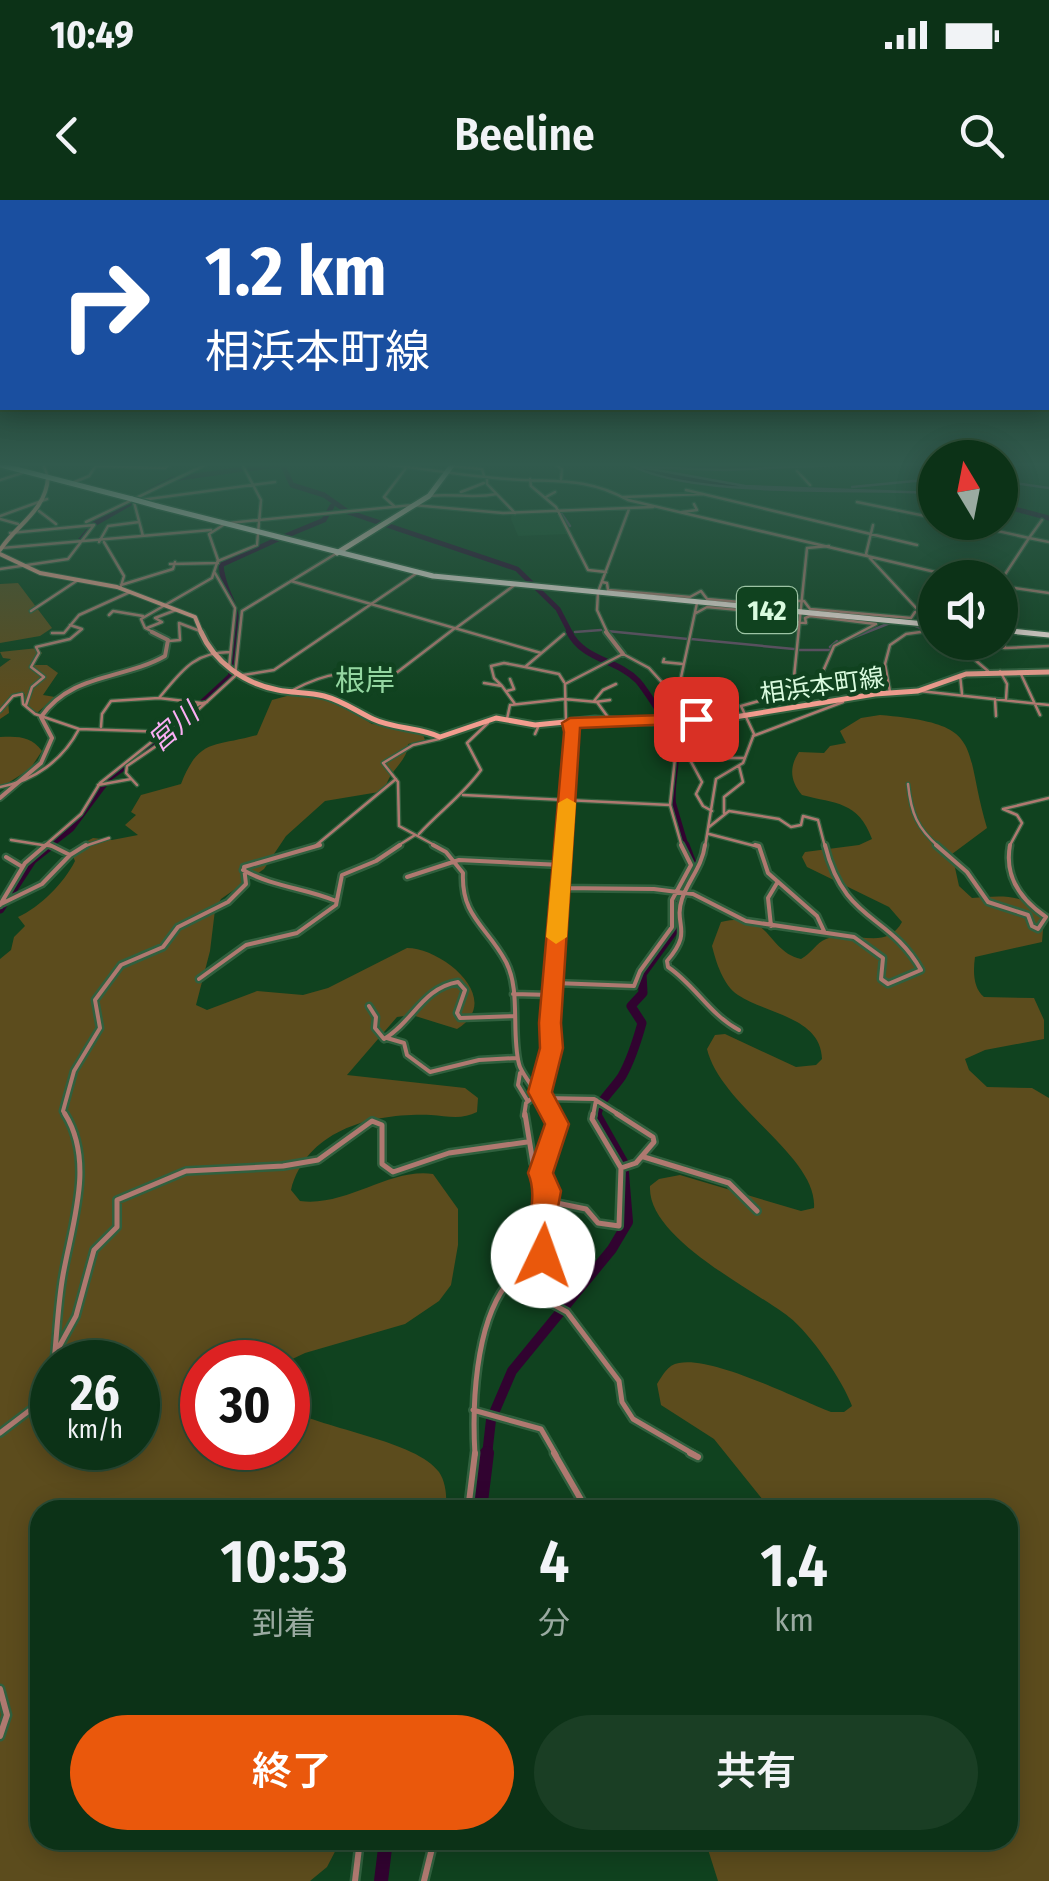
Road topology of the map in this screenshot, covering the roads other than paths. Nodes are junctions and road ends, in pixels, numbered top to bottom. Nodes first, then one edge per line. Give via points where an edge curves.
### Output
1 (97, 542) edge
2 (102, 542) edge
3 (211, 542) edge
4 (258, 542) edge
5 (296, 542) edge
6 (354, 542) edge
7 (574, 542) edge
8 (618, 542) edge
9 (815, 542) edge
10 (869, 542) edge
11 (907, 542) edge
12 (80, 544) junction
13 (917, 545) dead end
14 (831, 546) junction
15 (1, 550) edge
16 (337, 553) junction
17 (866, 554) junction
18 (218, 562) junction
19 (22, 566) junction
20 (918, 567) edge
21 (0, 569) edge
22 (606, 572) junction
23 (215, 573) junction
24 (418, 573) junction
25 (78, 580) junction
26 (292, 581) junction
27 (602, 582) junction
28 (516, 584) junction
29 (120, 586) junction
30 (1018, 587) edge
31 (130, 592) junction
32 (598, 592) junction
33 (1049, 593) edge
34 (802, 601) junction
35 (698, 603) junction
36 (164, 604) junction
37 (372, 604) junction
38 (176, 610) junction
39 (918, 610) edge
40 (30, 611) dead end
41 (696, 612) junction
42 (801, 612) junction
43 (918, 613) edge
44 (110, 615) dead end
45 (143, 616) junction
46 (870, 621) junction
47 (800, 623) junction
48 (918, 623) edge
49 (918, 624) edge
50 (70, 625) junction
51 (146, 628) junction
52 (455, 628) junction
53 (918, 629) edge
54 (202, 630) junction
55 (1018, 632) edge
56 (52, 633) dead end
57 (564, 634) dead end
58 (1049, 636) edge
59 (169, 641) junction
60 (1049, 646) edge
61 (1018, 647) edge
62 (210, 652) junction
63 (234, 652) junction
64 (541, 653) junction
65 (623, 654) junction
66 (664, 659) dead end
67 (978, 660) edge
68 (684, 664) junction
69 (525, 667) junction
70 (988, 671) junction
71 (234, 672) junction
72 (1000, 672) junction
73 (1020, 672) junction
74 (1049, 672) edge
75 (960, 676) junction
76 (510, 679) dead end
77 (484, 683) dead end
78 (566, 683) junction
79 (616, 684) dead end
80 (502, 686) junction
81 (270, 689) junction
82 (800, 689) junction
83 (508, 691) junction
84 (918, 691) junction
85 (890, 692) junction
86 (962, 694) junction
87 (677, 696) junction
88 (160, 698) junction
89 (995, 699) junction
90 (610, 700) dead end
91 (1006, 700) junction
92 (564, 701) junction
93 (594, 701) junction
94 (205, 702) junction
95 (843, 702) junction
96 (515, 704) junction
97 (1033, 704) junction
98 (26, 705) junction
99 (1049, 705) edge
100 (0, 711) edge
101 (42, 714) junction
102 (744, 715) junction
103 (1040, 715) dead end
104 (996, 716) dead end
105 (491, 718) junction
106 (507, 719) junction
107 (696, 719) junction
108 (610, 720) junction
109 (687, 720) junction
110 (665, 722) junction
111 (568, 723) junction
112 (540, 725) junction
113 (101, 727) junction
114 (79, 729) junction
115 (172, 730) junction
116 (535, 734) dead end
117 (754, 736) junction
118 (440, 737) junction
119 (730, 756) junction
120 (744, 758) junction
121 (124, 765) junction
122 (739, 766) junction
123 (131, 779) junction
124 (396, 780) junction
125 (716, 781) junction
126 (22, 782) junction
127 (702, 782) junction
128 (908, 784) dead end
129 (101, 785) junction
130 (138, 785) dead end
131 (0, 788) edge
132 (462, 795) junction
133 (0, 798) edge
134 (1049, 798) edge
135 (567, 801) junction
136 (670, 805) junction
137 (712, 811) junction
138 (724, 812) junction
139 (708, 830) junction
140 (417, 834) junction
141 (109, 838) dead end
142 (10, 840) dead end
143 (48, 844) junction
144 (6, 856) dead end
145 (70, 856) junction
146 (456, 861) junction
147 (562, 865) junction
148 (24, 866) junction
149 (242, 868) junction
150 (407, 876) dead end
151 (777, 884) junction
152 (560, 888) junction
153 (681, 892) junction
154 (336, 902) junction
155 (2, 904) edge
156 (771, 926) junction
157 (824, 931) junction
158 (199, 979) dead end
159 (553, 983) junction
160 (513, 994) junction
161 (552, 995) junction
162 (369, 1006) dead end
163 (514, 1016) junction
164 (739, 1030) dead end
165 (387, 1038) junction
166 (516, 1058) junction
167 (521, 1071) junction
168 (542, 1095) junction
169 (527, 1100) junction
170 (600, 1102) junction
171 (528, 1142) junction
172 (644, 1157) junction
173 (624, 1168) junction
174 (541, 1173) junction
175 (547, 1201) junction
176 (757, 1211) dead end
177 (524, 1274) junction
178 (57, 1340) edge
179 (62, 1340) edge
180 (30, 1410) edge
181 (473, 1410) junction
182 (0, 1433) edge
183 (698, 1457) dead end
184 (469, 1500) edge
185 (581, 1500) edge
186 (0, 1688) edge
187 (0, 1736) edge
188 (359, 1850) edge
189 (432, 1850) edge
190 (355, 1881) edge
191 (424, 1881) edge

1 - 12 street
2 - 29 street via 124,576
3 - 18 street
4 - 18 street
5 - 16 highway, 142
6 - 16 main road
7 - 22 street via 588,570
8 - 22 street
9 - 14 street
10 - 17 street
11 - 13 street
12 - 15 street
12 - 19 street via 65,560
14 - 17 street
14 - 34 street via 807,548
15 - 19 main road
16 - 24 highway, 142
16 - 26 street
17 - 20 street
17 - 39 street
18 - 23 street
18 - 29 street via 172,563 164,574
19 - 21 street
19 - 25 main road
22 - 27 street
23 - 36 street
23 - 63 street via 236,608
24 - 28 highway, 142
24 - 37 street
25 - 29 main road
25 - 40 street
26 - 37 street
26 - 63 street via 242,612
27 - 32 street
27 - 34 street via 608,590 690,597 694,591 706,599 776,606
28 - 32 highway, 142
28 - 52 street
29 - 31 main road
30 - 33 street
31 - 36 main road
31 - 50 street
32 - 35 highway, 142
32 - 42 highway, 142
32 - 65 street via 604,630
34 - 42 street
34 - 43 street via 810,609
35 - 41 street
35 - 42 highway, 142
36 - 38 main road
36 - 45 street
37 - 52 street
37 - 71 street via 274,670
38 - 51 street
38 - 54 main road via 197,618
41 - 47 street via 708,606 792,615
41 - 68 street
42 - 46 highway, 142
42 - 47 street
42 - 48 highway, 142
44 - 45 street
45 - 51 street
46 - 47 street via 810,616
46 - 49 highway, 142
46 - 82 street via 876,624 834,646 819,683
47 - 82 street via 794,677
50 - 56 street
50 - 98 street via 82,629 68,640 36,646 31,667 44,678
51 - 59 street
52 - 64 street
52 - 81 street via 387,680 324,674 299,689
53 - 85 street via 890,645 884,668
54 - 59 street via 181,623 180,640
54 - 62 main road
55 - 58 highway
57 - 64 street
59 - 101 street via 158,662 94,676
60 - 61 street
62 - 63 street
62 - 71 main road
62 - 88 street via 188,662
63 - 71 street
64 - 69 street
65 - 78 street
65 - 87 street
66 - 68 street
67 - 70 street
68 - 87 street
69 - 78 street via 559,674
69 - 80 street via 491,666
70 - 72 main road, 相浜本町線
70 - 75 main road, 相浜本町線
71 - 81 main road
71 - 94 street
72 - 73 main road, 相浜本町線
72 - 91 street
73 - 74 main road, 相浜本町線
73 - 97 street
75 - 84 main road, 相浜本町線
75 - 86 street
76 - 83 street via 514,688
77 - 80 street
78 - 92 street
79 - 93 street
80 - 83 street
81 - 118 main road via 325,696 374,720
82 - 102 street via 742,704
83 - 96 street
84 - 85 main road, 相浜本町線
84 - 86 street
85 - 95 main road, 相浜本町線
86 - 89 street
87 - 107 street
88 - 94 street
88 - 113 street via 112,701
89 - 91 street
89 - 104 street
90 - 93 street
91 - 97 street
92 - 93 street
92 - 96 street
92 - 111 street
93 - 108 street
94 - 115 street
95 - 102 main road, 相浜本町線
95 - 117 street
96 - 106 street
97 - 99 street
97 - 103 street
98 - 100 street via 19,694
98 - 101 street
101 - 114 street
101 - 126 street via 52,743
102 - 107 main road, 相浜本町線
102 - 117 street
105 - 106 main road, 相浜本町線
105 - 118 main road, 相浜本町線
105 - 132 street via 466,743 482,768
106 - 112 main road, 相浜本町線
107 - 109 main road, 相浜本町線
108 - 110 main road, 相浜本町線
108 - 111 main road, 相浜本町線
109 - 110 main road, 相浜本町線
109 - 119 street via 692,737 713,737
110 - 136 street via 675,758
111 - 112 main road, 相浜本町線
111 - 135 street
112 - 116 street
113 - 114 street
113 - 115 street
114 - 126 street via 68,749
115 - 121 street
117 - 120 street
118 - 124 street via 384,761
119 - 120 street
119 - 127 street via 689,758
120 - 122 street
121 - 123 street
121 - 129 street
122 - 125 street
122 - 138 street via 743,782 725,794
123 - 129 street
123 - 130 street
124 - 140 street via 398,823
124 - 149 street via 319,846
125 - 127 street
125 - 137 street
126 - 131 street
126 - 133 street
127 - 137 street via 696,794
128 - 134 street via 911,814 924,834 968,872 988,902 1031,916 1038,928 1046,916 1020,897 1006,860 1022,823 1003,809
129 - 143 street
132 - 135 street
132 - 140 street
135 - 136 street
135 - 147 street
136 - 153 street via 691,865
137 - 139 street
138 - 139 street
138 - 157 street via 794,827 802,825 802,816 818,820 828,865 846,898 906,943 921,970 886,983 883,958 872,946
139 - 151 street via 756,843
139 - 153 street via 702,868
140 - 146 street
140 - 154 street via 342,875
141 - 145 street
142 - 143 street
143 - 145 street
143 - 148 street
144 - 148 street
145 - 155 street via 46,881
146 - 147 street
146 - 150 street
146 - 160 street via 464,902 507,962
147 - 152 street
148 - 155 street
149 - 154 street via 263,883
149 - 178 street via 246,884 236,896 178,928 163,947 121,965 95,1000 100,1028 74,1071 64,1110 80,1157
151 - 156 street via 767,896
151 - 157 street
152 - 153 street
152 - 159 street
153 - 156 street
153 - 159 street via 672,900 672,927 636,985
153 - 164 street via 684,931 668,967 687,977 716,1016
154 - 158 street via 300,932 246,945
156 - 157 street
159 - 161 street
160 - 161 street
160 - 163 street
161 - 168 street
162 - 165 street
163 - 165 street via 460,1018 465,990 451,982 425,996 402,1030
163 - 166 street
165 - 166 street via 404,1043 407,1054 430,1072
166 - 167 street
167 - 168 street
167 - 169 street via 518,1086
168 - 169 street
168 - 170 street
168 - 174 street via 557,1124
169 - 171 street
170 - 172 street via 653,1137
170 - 173 street via 592,1119
171 - 174 street
171 - 179 street via 448,1154 392,1172 380,1154 382,1124 372,1121 318,1160 186,1172 126,1194 118,1200 116,1227 94,1250
172 - 173 street
172 - 176 street via 728,1183
173 - 175 street via 618,1226 598,1223 586,1209
174 - 175 street
175 - 177 street via 542,1258
177 - 181 street via 509,1280 490,1313
177 - 183 street via 526,1290 564,1309 619,1381 633,1419
180 - 182 street
181 - 184 street
181 - 185 street via 540,1429
186 - 187 street via 7,1715
188 - 190 street
189 - 191 street

